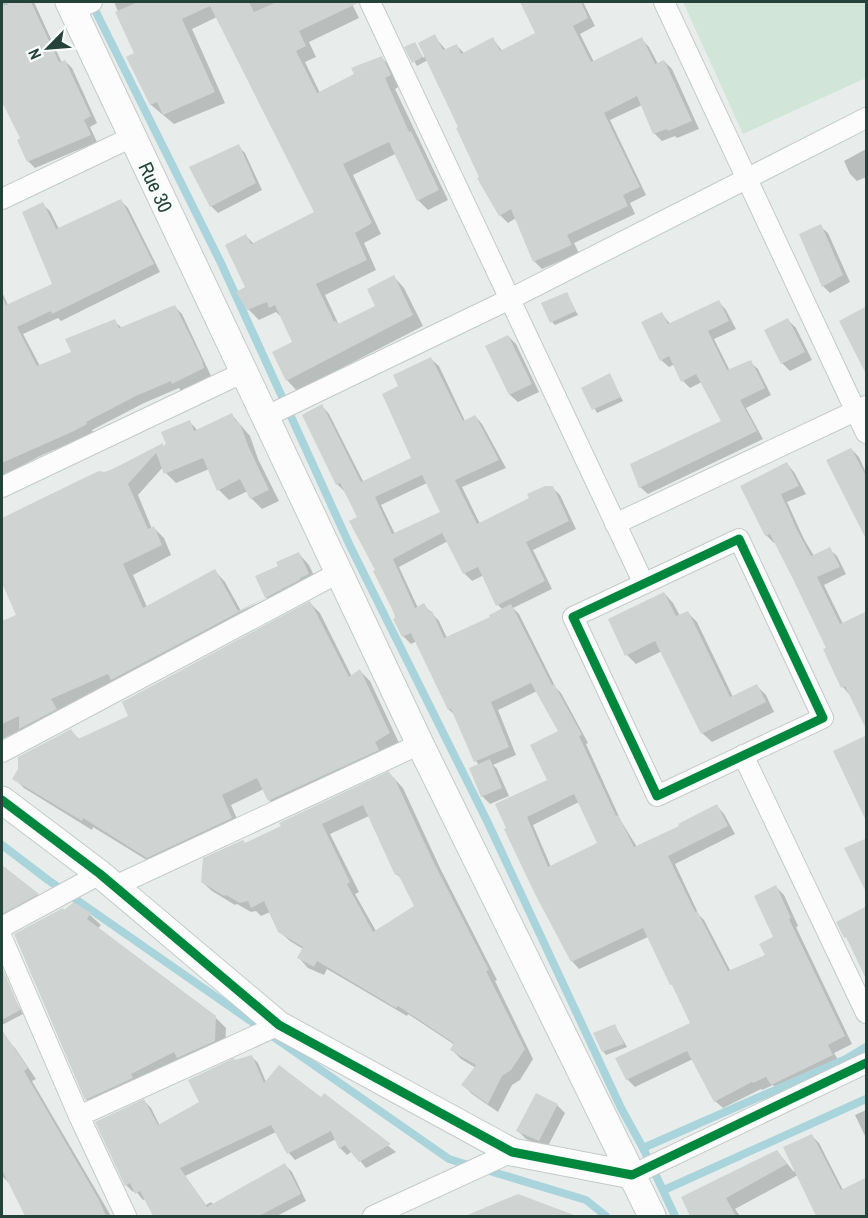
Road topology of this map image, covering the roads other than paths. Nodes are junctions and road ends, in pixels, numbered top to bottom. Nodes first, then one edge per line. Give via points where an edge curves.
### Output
1 (370, 2) edge
2 (664, 2) edge
3 (78, 5) edge
4 (867, 118) edge
5 (132, 137) junction
6 (747, 178) junction
7 (2, 199) edge
8 (510, 299) junction
9 (244, 372) junction
10 (861, 409) edge
11 (265, 417) junction
12 (867, 433) edge
13 (2, 488) edge
14 (615, 524) junction
15 (339, 572) junction
16 (644, 584) junction
17 (420, 744) junction
18 (2, 752) edge
19 (743, 755) junction
20 (2, 800) edge
21 (107, 880) junction
22 (2, 927) edge
23 (2, 938) edge
24 (867, 1013) edge
25 (279, 1024) junction
26 (867, 1064) edge
27 (79, 1116) junction
28 (512, 1152) junction
29 (632, 1175) junction
30 (126, 1216) edge
31 (373, 1216) edge
32 (652, 1216) edge

1 - 8 street
2 - 6 street
3 - 5 main road, Rue 30
4 - 6 street
5 - 7 street
5 - 9 main road, Rue 30
6 - 8 street
6 - 10 street
8 - 11 street
8 - 14 street
9 - 11 main road, Rue 30
9 - 13 street
10 - 12 street
10 - 14 street
11 - 15 main road, Rue 30
14 - 16 street
15 - 17 main road, Rue 30
15 - 18 street
16 - 19 street via 573,617 657,796
16 - 19 street via 739,539 822,718
17 - 21 street
17 - 29 main road, Rue 30
19 - 24 street
20 - 21 main road
21 - 22 street
21 - 25 main road
23 - 27 street
25 - 27 street
25 - 28 main road
26 - 29 street
27 - 30 street
28 - 29 main road
28 - 31 street
29 - 32 main road, Rue 30

